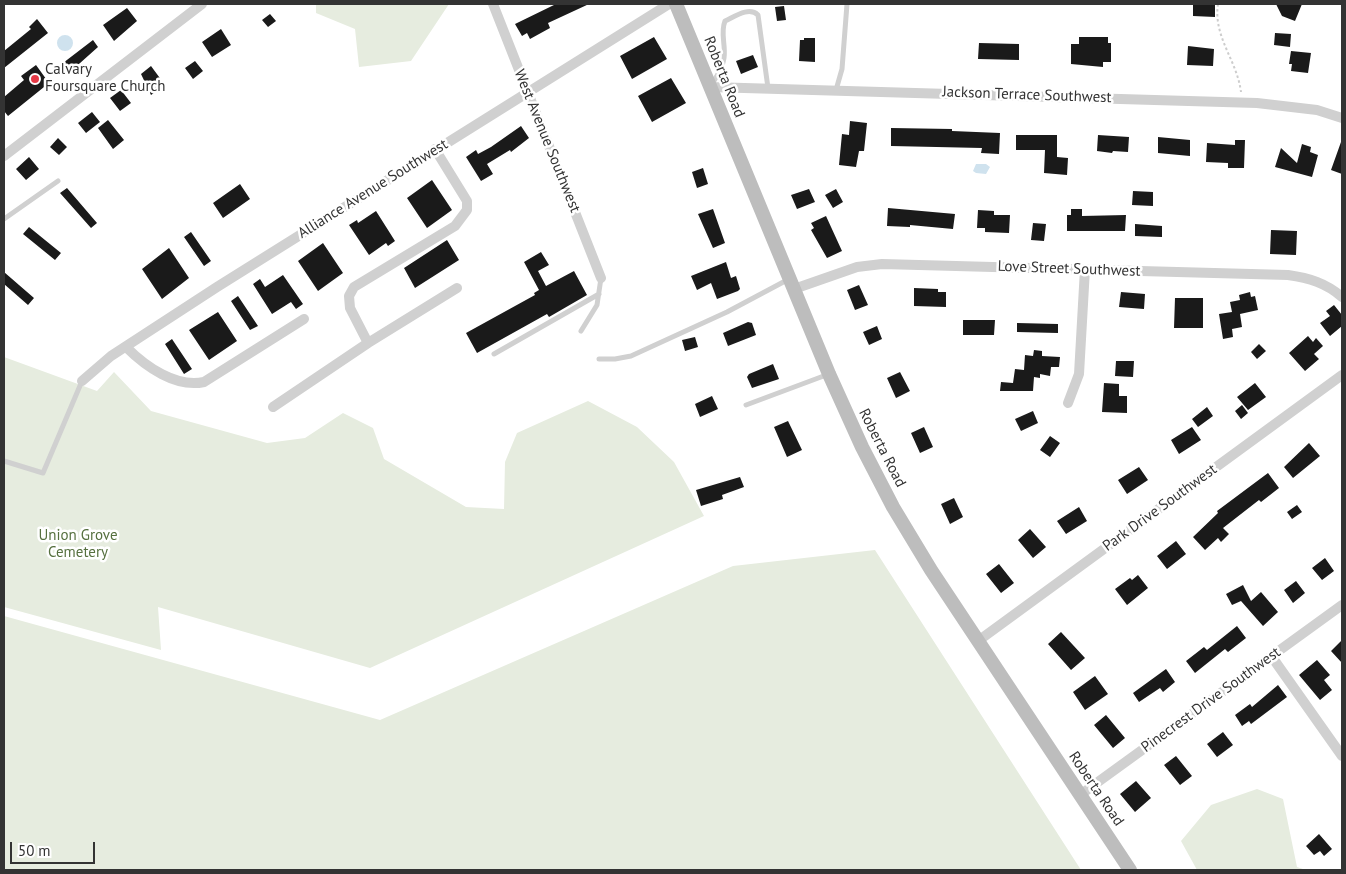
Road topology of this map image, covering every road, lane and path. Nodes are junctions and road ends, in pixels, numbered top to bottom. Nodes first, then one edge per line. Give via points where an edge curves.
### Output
1 (202, 4) edge
2 (493, 4) edge
3 (669, 4) edge
4 (676, 4) edge
5 (847, 4) edge
6 (1218, 4) edge
7 (710, 86) junction
8 (768, 88) junction
9 (836, 90) junction
10 (528, 92) junction
11 (1240, 102) junction
12 (1342, 118) edge
13 (435, 149) junction
14 (4, 156) edge
15 (58, 181) dead end
16 (4, 219) edge
17 (1085, 269) junction
18 (601, 278) joint
19 (791, 284) junction
20 (457, 288) dead end
21 (599, 294) junction
22 (1342, 297) edge
23 (304, 320) dead end
24 (581, 331) dead end
25 (368, 344) junction
26 (126, 347) junction
27 (494, 354) dead end
28 (599, 359) dead end
29 (829, 374) junction
30 (1342, 374) edge
31 (82, 381) joint
32 (1068, 403) dead end
33 (746, 405) dead end
34 (273, 407) dead end
35 (4, 461) edge
36 (1342, 605) edge
37 (978, 641) junction
38 (1272, 657) junction
39 (1342, 756) edge
40 (1080, 795) junction
41 (1130, 870) edge

1 - 14 street
2 - 10 street, West Avenue Southwest
3 - 10 street, Alliance Avenue Southwest
4 - 7 street, Roberta Road
5 - 9 lane via 842,68
6 - 11 path via 1219,31 1239,78
7 - 8 street, Jackson Terrace Southwest
7 - 8 lane via 725,56 722,28 725,21 748,11 758,16
7 - 19 street, Roberta Road
8 - 9 street, Jackson Terrace Southwest
9 - 11 street, Jackson Terrace Southwest
10 - 13 street, Alliance Avenue Southwest
10 - 18 street, West Avenue Southwest
11 - 12 street, Jackson Terrace Southwest via 1299,108
13 - 25 street via 467,201 467,210 455,226 354,287 349,296 350,308
13 - 26 street, Alliance Avenue Southwest
15 - 16 lane
17 - 19 street, Love Street Southwest via 882,264
17 - 22 street, Love Street Southwest via 1288,275 1326,285
17 - 32 street via 1080,374
18 - 21 lane
19 - 28 lane via 631,356
19 - 29 street, Roberta Road
20 - 25 street
21 - 24 lane via 598,305
21 - 27 lane
23 - 26 street via 204,382 192,385 157,371 138,360
25 - 34 street
26 - 31 street, Alliance Avenue Southwest
29 - 33 lane
29 - 37 street, Roberta Road via 893,507
30 - 37 street, Park Drive Southwest
31 - 35 lane via 42,473
36 - 38 street, Pinecrest Drive Southwest
37 - 40 street, Roberta Road
38 - 39 street
38 - 40 street, Pinecrest Drive Southwest
40 - 41 street, Roberta Road

